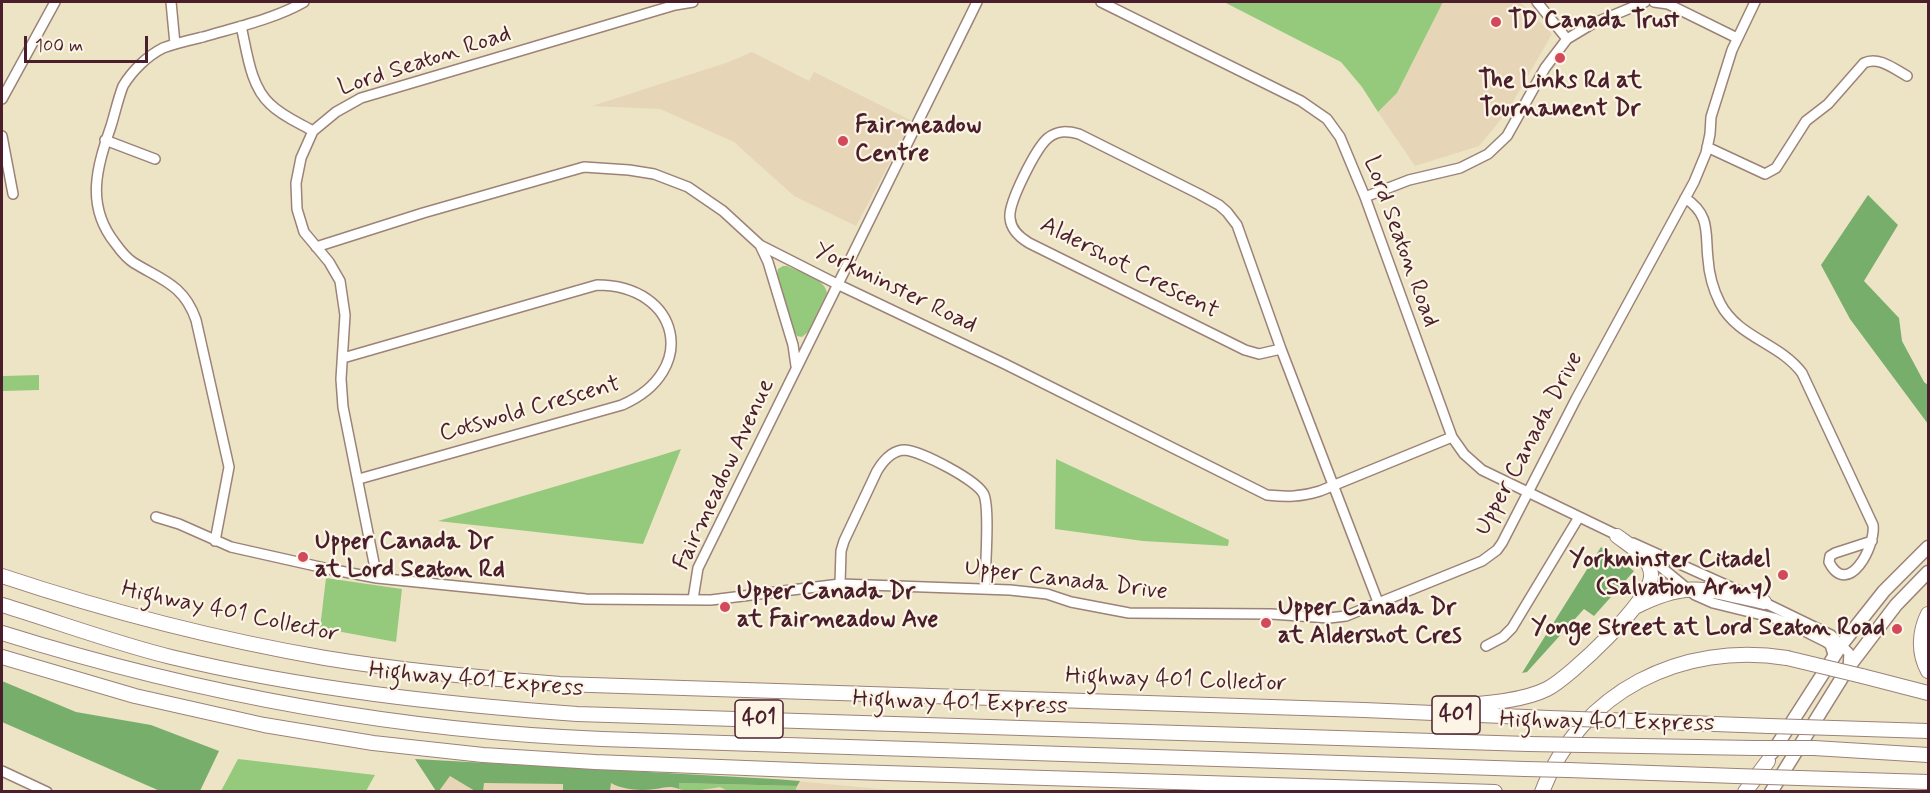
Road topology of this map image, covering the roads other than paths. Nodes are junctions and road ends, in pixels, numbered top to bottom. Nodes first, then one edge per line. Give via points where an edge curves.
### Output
1 (55, 2) edge
2 (171, 2) edge
3 (304, 2) edge
4 (693, 2) edge
5 (977, 2) edge
6 (1537, 2) edge
7 (1645, 2) edge
8 (1654, 2) edge
9 (1755, 2) edge
10 (675, 3) edge
11 (1108, 3) edge
12 (241, 27) junction
13 (1737, 38) junction
14 (1568, 39) junction
15 (175, 44) junction
16 (1907, 76) dead end
17 (2, 99) edge
18 (313, 131) junction
19 (2, 136) edge
20 (105, 140) junction
21 (1707, 147) junction
22 (155, 159) dead end
23 (13, 194) dead end
24 (1365, 197) junction
25 (1686, 198) junction
26 (760, 245) junction
27 (316, 247) junction
28 (837, 284) junction
29 (1281, 349) junction
30 (343, 358) junction
31 (796, 368) junction
32 (1452, 438) junction
33 (359, 479) junction
34 (1333, 486) junction
35 (1528, 493) junction
36 (156, 517) dead end
37 (1579, 517) junction
38 (1617, 536) junction
39 (215, 541) junction
40 (1872, 541) junction
41 (1929, 547) edge
42 (1929, 572) edge
43 (2, 576) edge
44 (377, 578) junction
45 (840, 584) junction
46 (985, 587) junction
47 (1686, 588) junction
48 (693, 599) junction
49 (1378, 602) junction
50 (1764, 602) junction
51 (2, 605) edge
52 (1634, 608) junction
53 (1929, 614) edge
54 (2, 633) edge
55 (1842, 644) junction
56 (1486, 646) dead end
57 (2, 657) edge
58 (1834, 658) junction
59 (1848, 668) junction
60 (1929, 671) edge
61 (1929, 693) edge
62 (1364, 710) junction
63 (1929, 731) edge
64 (1929, 754) edge
65 (1768, 761) junction
66 (2, 771) edge
67 (909, 772) junction
68 (1929, 782) edge
69 (47, 792) edge
70 (1200, 792) edge
71 (1496, 792) edge
72 (1542, 792) edge
73 (1745, 792) edge
74 (1749, 792) edge
75 (1771, 792) edge

1 - 17 street
2 - 15 street
3 - 12 street
4 - 10 street, Lord Seaton Road
5 - 28 street, Fairmeadow Avenue
6 - 14 street
7 - 14 street via 1592,24
8 - 13 street via 1668,4
9 - 13 street, Upper Canada Drive
10 - 18 street, Lord Seaton Road via 361,98
11 - 24 street, Lord Seaton Road via 1316,110 1340,137
12 - 15 street
12 - 18 street via 261,93 269,104
13 - 21 street, Upper Canada Drive via 1717,95
14 - 24 street via 1545,68 1507,136 1488,154 1460,168 1409,180
15 - 20 street via 151,56 129,76
16 - 21 street via 1881,61 1864,63 1830,102 1806,121 1776,168 1765,174
18 - 27 street, Lord Seaton Road via 301,158 296,183 297,209 304,232
19 - 23 street
20 - 22 street
20 - 39 street via 96,174 96,206 104,226 122,253 170,283 186,298 200,332 229,467
21 - 25 street, Upper Canada Drive
24 - 32 street, Lord Seaton Road
25 - 35 street, Upper Canada Drive
25 - 40 street via 1704,219 1712,284 1725,311 1757,340 1788,356 1802,374 1873,525
26 - 27 street, Yorkminster Road via 723,211 688,187 654,174 584,167
26 - 28 street, Yorkminster Road
26 - 31 street, Fairmeadow Avenue via 793,345
27 - 30 street, Lord Seaton Road via 340,281 345,315
28 - 31 street, Fairmeadow Avenue
28 - 34 street, Yorkminster Road via 1267,495 1301,497
29 - 29 street, Aldershot Crescent via 1237,225 1220,205 1079,134 1056,134 1041,145 1011,203 1013,231 1029,243 1245,350 1259,354
29 - 34 street, Aldershot Crescent
30 - 33 street, Lord Seaton Road via 343,406
30 - 33 street, Cotswold Crescent via 597,285 614,285 645,296 666,322 671,344 665,369 637,399
31 - 48 street, Fairmeadow Avenue via 698,568
32 - 34 street, Yorkminster Road
32 - 35 street, Lord Seaton Road via 1482,470
33 - 44 street, Lord Seaton Road
34 - 49 street, Aldershot Crescent
35 - 37 street, Lord Seaton Road
35 - 49 street, Upper Canada Drive via 1502,543 1482,561
36 - 39 street, Upper Canada Drive
37 - 38 street, Lord Seaton Road
37 - 56 street via 1512,628 1503,638
38 - 47 street, Lord Seaton Road
38 - 50 street, Lord Seaton Road
38 - 52 highway via 1644,558 1652,576
39 - 44 street, Upper Canada Drive
40 - 40 street via 1856,570 1844,576 1836,573 1830,556
41 - 55 main road via 1884,591
42 - 59 main road via 1896,605
43 - 62 highway, Highway 401 Collector / 401 via 126,614 237,641 457,676 560,684
44 - 48 street, Upper Canada Drive via 586,599
45 - 46 street, Upper Canada Drive
45 - 46 street via 844,541 877,471 883,461 906,450 950,469 981,489 986,504
45 - 48 street, Upper Canada Drive
46 - 49 street, Upper Canada Drive via 1047,594 1117,612 1150,614 1329,618 1346,616
47 - 50 highway
47 - 52 highway
47 - 58 street, Lord Seaton Road via 1713,603 1798,628 1830,645
50 - 55 street, Lord Seaton Road
51 - 64 highway, Highway 401 Express / 401, bridge via 169,656 265,677 486,708 577,714
52 - 62 highway via 1579,665 1547,689 1514,699 1466,706
53 - 60 highway via 1921,645
54 - 68 highway, Highway 401 Express / 401, bridge via 136,672 279,704 513,734
55 - 58 main road
55 - 59 street via 1849,653
57 - 67 highway, 401 via 216,715 410,748 558,760
58 - 65 main road
59 - 75 main road
61 - 72 highway, bridge via 1787,658 1713,656 1670,667 1612,698 1582,725 1560,755
62 - 63 highway, Highway 401 Collector / 401, bridge
65 - 73 highway
65 - 74 main road
66 - 69 street
67 - 70 highway via 955,781
67 - 71 highway, 401

